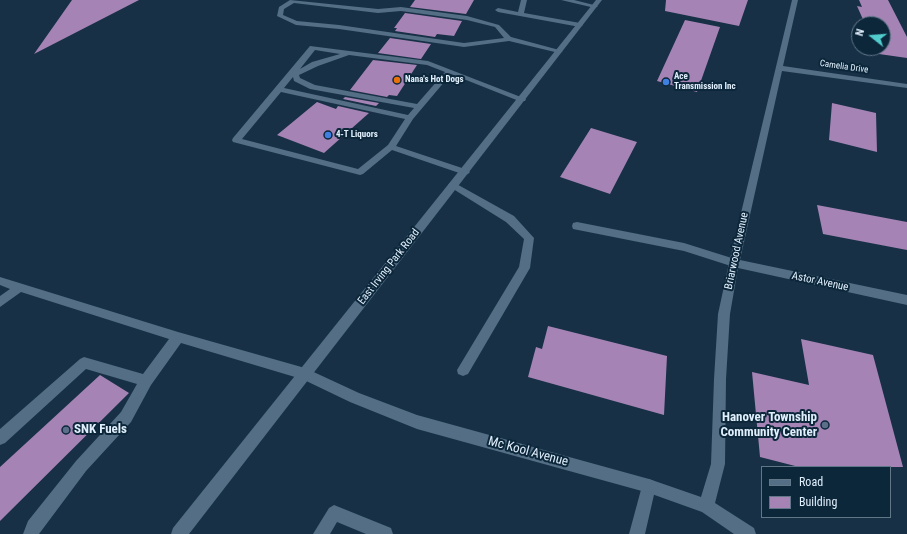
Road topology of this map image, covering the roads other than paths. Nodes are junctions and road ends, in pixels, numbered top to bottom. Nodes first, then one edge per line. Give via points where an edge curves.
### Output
1 (524, 0) edge
2 (564, 0) edge
3 (794, 0) edge
4 (597, 3) edge
5 (498, 10) dead end
6 (522, 14) junction
7 (580, 25) junction
8 (509, 39) junction
9 (559, 51) junction
10 (350, 53) junction
11 (779, 68) junction
12 (450, 70) junction
13 (907, 86) edge
14 (279, 89) junction
15 (522, 99) junction
16 (420, 107) junction
17 (410, 118) junction
18 (391, 147) junction
19 (464, 172) junction
20 (453, 185) junction
21 (578, 226) dead end
22 (734, 263) junction
23 (0, 281) edge
24 (20, 287) junction
25 (907, 300) edge
26 (0, 302) edge
27 (178, 337) junction
28 (463, 370) dead end
29 (305, 374) junction
30 (146, 381) junction
31 (0, 438) edge
32 (649, 486) junction
33 (706, 506) junction
34 (31, 534) edge
35 (178, 534) edge
36 (321, 534) edge
37 (385, 534) edge
38 (637, 534) edge
39 (748, 534) edge

1 - 6 street
2 - 4 street
3 - 11 street, Briarwood Avenue
4 - 7 street, East Irving Park Road
5 - 6 street
6 - 7 street
7 - 9 street, East Irving Park Road
8 - 8 street via 496,26 467,18 401,8 378,10 293,1 281,8 280,16 296,23 464,45
8 - 9 street
9 - 15 street, East Irving Park Road
10 - 12 street via 428,63
10 - 14 street via 313,48
10 - 16 street via 315,64 295,74 297,79 313,87
11 - 13 street, Camelia Drive
11 - 22 street, Briarwood Avenue
12 - 15 street
12 - 16 street
14 - 17 street
14 - 18 street via 236,140 360,172
15 - 19 street, East Irving Park Road
16 - 17 street
17 - 18 street
18 - 19 street
19 - 20 street, East Irving Park Road
20 - 28 street via 510,219 529,238 524,268
20 - 29 street, East Irving Park Road
21 - 22 street, Astor Avenue via 684,247
22 - 25 street, Astor Avenue
22 - 33 street, Briarwood Avenue via 724,314 718,464
23 - 24 street, Mc Kool Avenue
24 - 26 street
24 - 27 street, Mc Kool Avenue
27 - 29 street, Mc Kool Avenue
27 - 30 street
29 - 32 street, Mc Kool Avenue via 355,398 417,422
29 - 35 street, East Irving Park Road
30 - 31 street via 84,363
30 - 34 street via 126,417 81,466
32 - 33 street, Mc Kool Avenue
32 - 38 street
33 - 39 street, Mc Kool Avenue
36 - 37 street via 334,513

